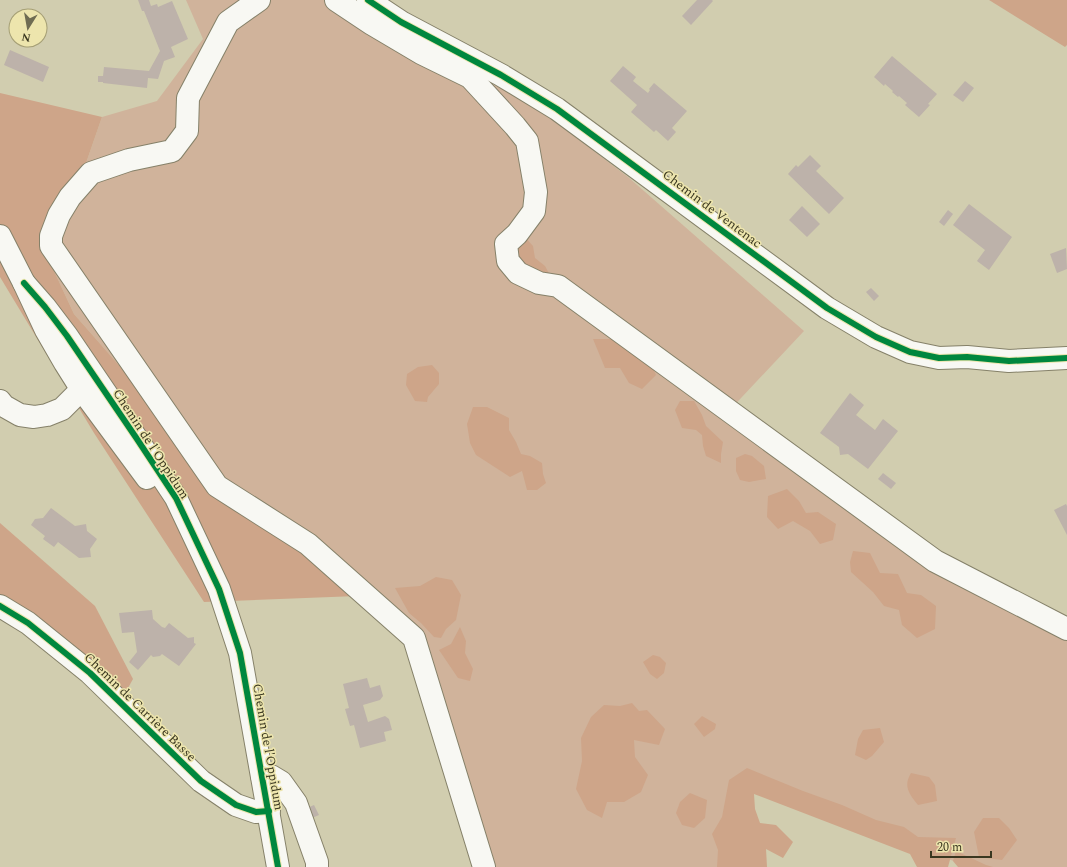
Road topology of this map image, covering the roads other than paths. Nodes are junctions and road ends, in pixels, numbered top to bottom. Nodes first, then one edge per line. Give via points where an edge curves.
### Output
1 (259, 0) edge
2 (336, 0) edge
3 (368, 0) edge
4 (0, 236) edge
5 (1067, 358) edge
6 (89, 385) junction
7 (0, 401) edge
8 (0, 606) edge
9 (1067, 629) edge
10 (262, 776) junction
11 (268, 811) junction
12 (278, 867) edge
13 (317, 867) edge
14 (484, 867) edge

1 - 14 street via 228,22 188,98 187,131 172,151 129,160 91,173 70,197 59,215 51,236 51,246 217,486 308,544 414,638
2 - 9 street via 421,53 470,77 527,141 536,192 534,211 506,244 508,260 518,273 539,283 558,286 935,561
3 - 5 street, Chemin de Ventenac via 401,22 558,108 828,308 876,337 910,352 939,358 967,357 1010,361
4 - 6 street, Chemin de l'Oppidum via 24,283 67,336
6 - 7 street via 62,409 47,415 20,415
6 - 10 street, Chemin de l'Oppidum via 137,439 176,498 219,589 240,653
8 - 11 street, Chemin de Carrière Basse via 28,623 90,673 201,781 236,805 256,812
10 - 11 street, Chemin de l'Oppidum
10 - 13 street via 271,776 281,782 296,803
11 - 12 street, Chemin de l'Oppidum

